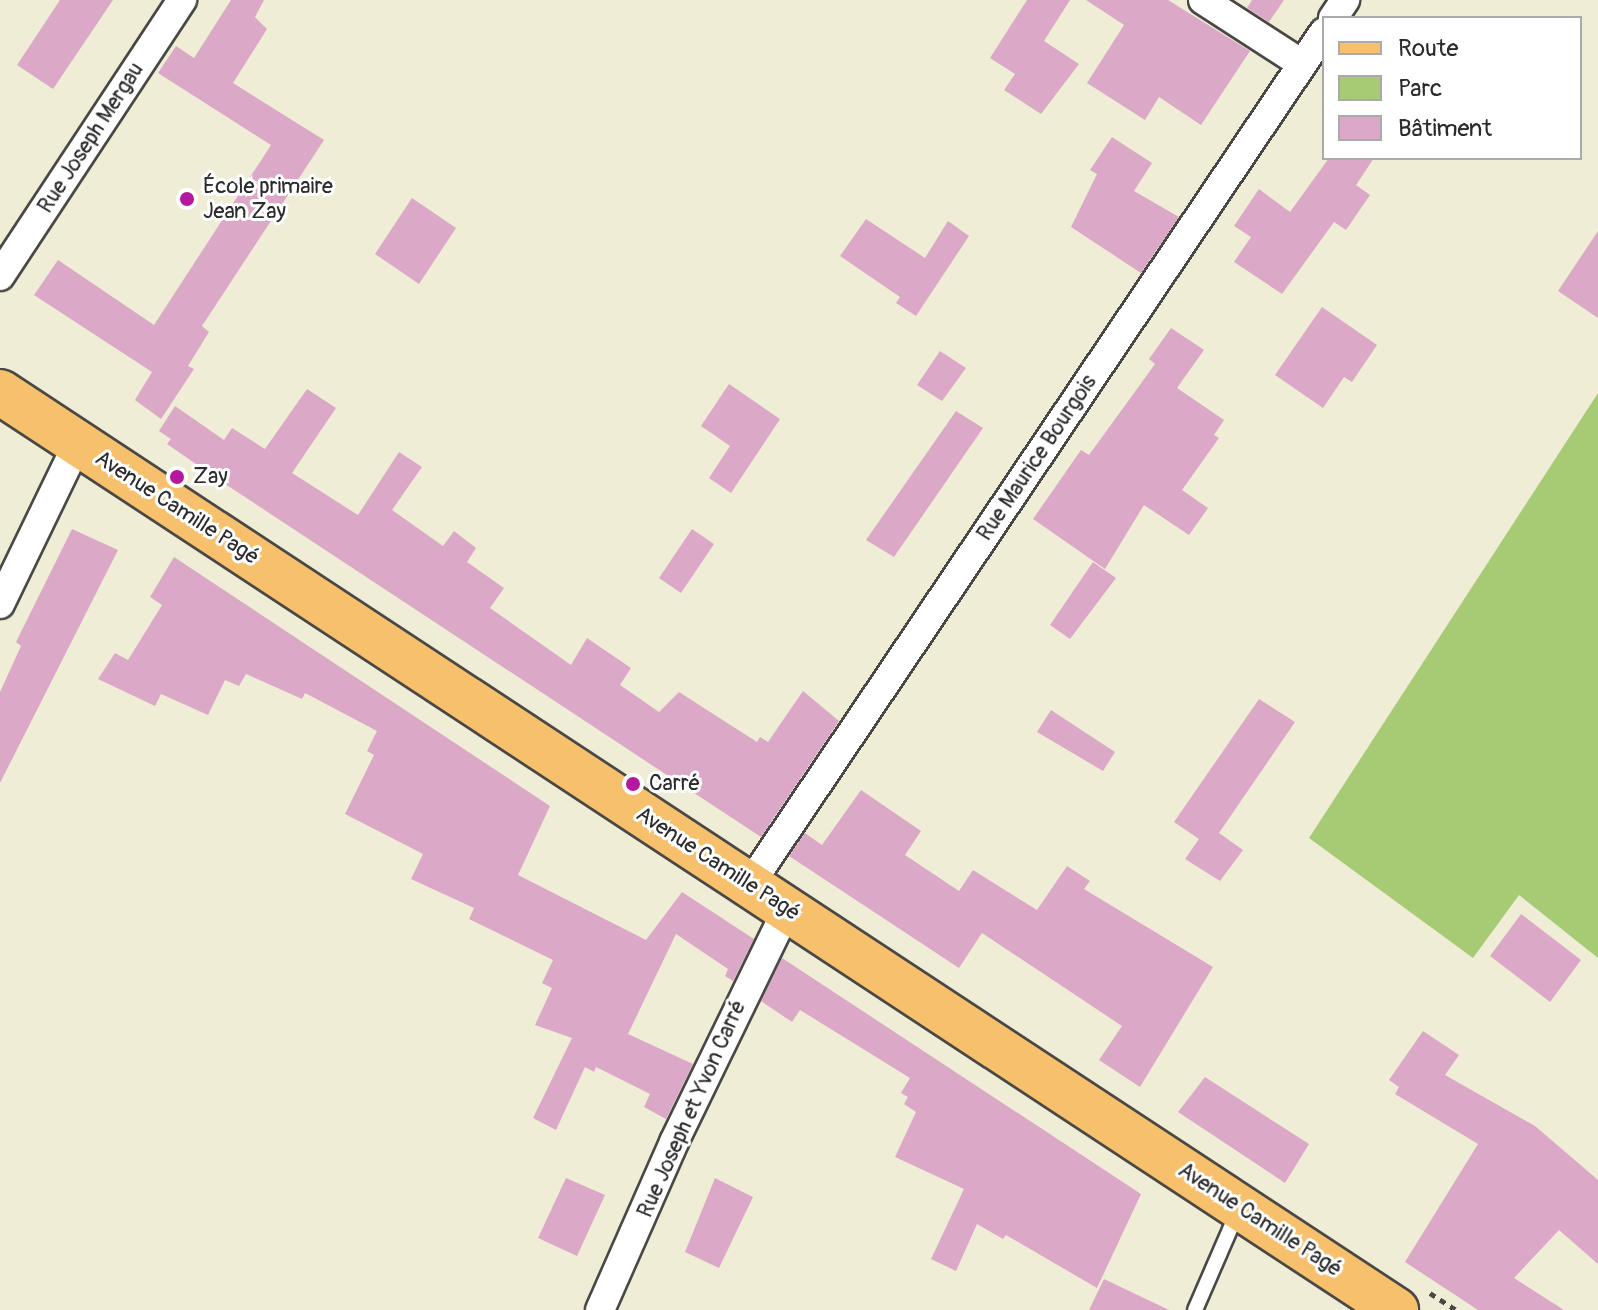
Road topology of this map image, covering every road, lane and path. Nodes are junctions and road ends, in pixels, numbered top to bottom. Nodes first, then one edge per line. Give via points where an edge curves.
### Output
1 (182, 0) edge
2 (1203, 0) edge
3 (1322, 35) edge
4 (1302, 64) junction
5 (0, 276) edge
6 (0, 392) edge
7 (78, 443) junction
8 (0, 604) edge
9 (750, 884) junction
10 (787, 909) junction
11 (1240, 1207) junction
12 (600, 1310) edge
13 (1195, 1310) edge
14 (1396, 1310) edge

1 - 5 street, Rue Joseph Mergau
2 - 4 street
3 - 4 street, Rue Maurice Bourgois
4 - 9 street, Rue Maurice Bourgois
6 - 7 main road, Avenue Camille Pagé
7 - 8 street
7 - 9 main road, Avenue Camille Pagé
9 - 10 main road, Avenue Camille Pagé
10 - 11 main road, Avenue Camille Pagé
10 - 12 street, Rue Joseph et Yvon Carré via 680,1128
11 - 13 lane
11 - 14 main road, Avenue Camille Pagé

